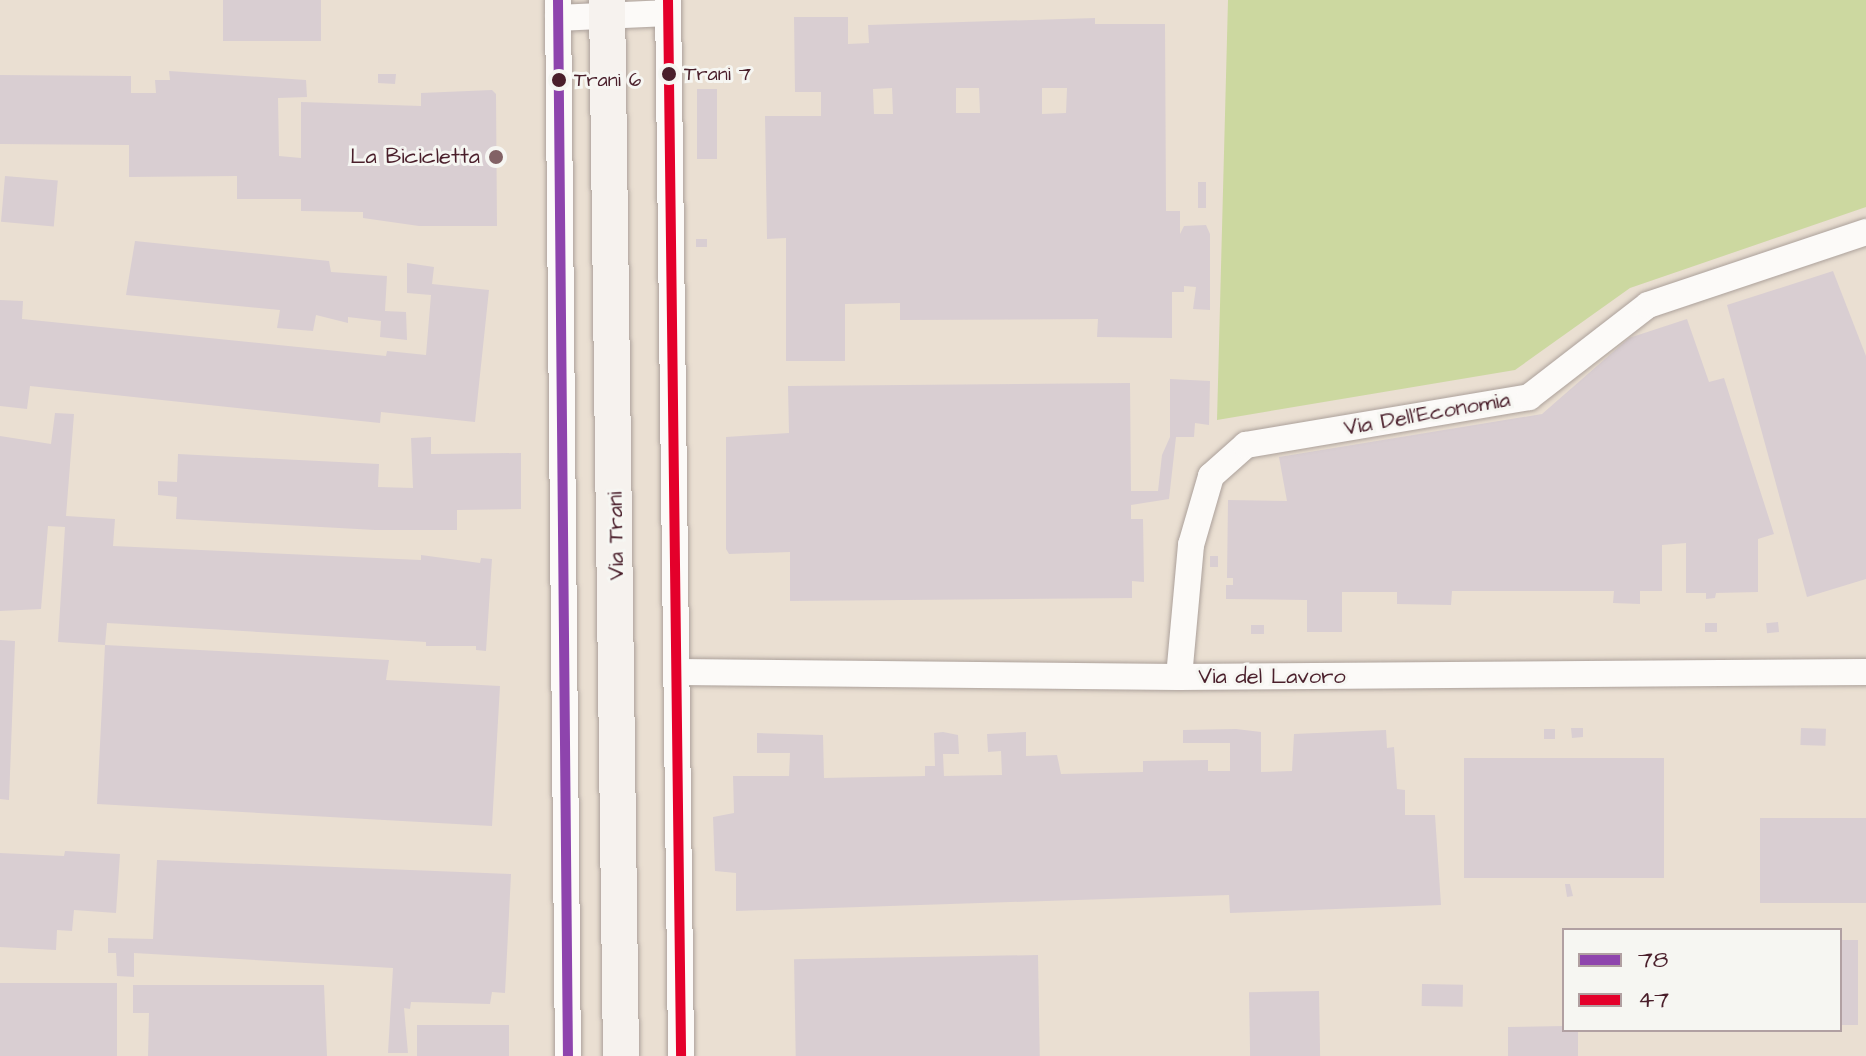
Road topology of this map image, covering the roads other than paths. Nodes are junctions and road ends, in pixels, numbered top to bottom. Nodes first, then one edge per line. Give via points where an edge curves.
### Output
1 (668, 7) edge
2 (607, 8) edge
3 (558, 9) edge
4 (1866, 232) edge
5 (679, 672) junction
6 (1866, 672) edge
7 (1179, 677) junction
8 (568, 1056) edge
9 (621, 1056) edge
10 (681, 1056) edge

1 - 2 street
1 - 5 street
2 - 3 street
2 - 9 main road, Via Trani
3 - 8 street
4 - 7 street, Via Dell'Economia via 1648,305 1529,397 1246,445 1211,476 1191,545
5 - 7 street, Via del Lavoro
5 - 10 street
6 - 7 street, Via del Lavoro

